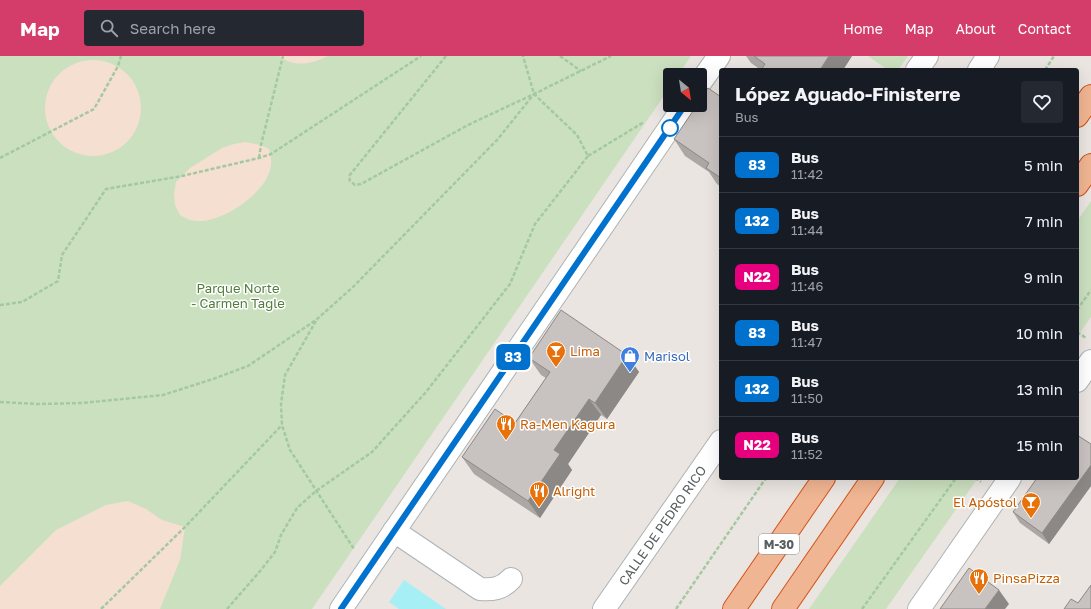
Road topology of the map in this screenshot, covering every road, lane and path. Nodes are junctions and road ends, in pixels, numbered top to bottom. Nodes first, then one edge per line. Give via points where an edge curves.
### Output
1 (121, 56) edge
2 (283, 56) edge
3 (420, 56) edge
4 (446, 56) edge
5 (523, 56) edge
6 (560, 56) edge
7 (611, 56) edge
8 (719, 56) edge
9 (927, 56) edge
10 (988, 56) edge
11 (1054, 56) edge
12 (919, 68) edge
13 (980, 68) edge
14 (1046, 68) edge
15 (581, 71) junction
16 (707, 73) edge
17 (534, 94) junction
18 (1091, 96) edge
19 (680, 112) edge
20 (1079, 113) edge
21 (650, 119) dead end
22 (588, 156) junction
23 (0, 158) edge
24 (259, 158) junction
25 (1091, 165) edge
26 (1079, 182) edge
27 (1091, 290) edge
28 (0, 305) edge
29 (1079, 307) edge
30 (316, 320) junction
31 (1079, 333) edge
32 (1086, 338) dead end
33 (1091, 361) edge
34 (1079, 378) edge
35 (0, 402) edge
36 (282, 425) junction
37 (719, 444) edge
38 (765, 480) edge
39 (823, 480) edge
40 (872, 480) edge
41 (955, 480) edge
42 (1009, 480) edge
43 (316, 491) junction
44 (394, 530) junction
45 (358, 555) dead end
46 (511, 579) dead end
47 (101, 609) edge
48 (226, 609) edge
49 (341, 609) edge
50 (604, 609) edge
51 (676, 609) edge
52 (734, 609) edge
53 (782, 609) edge
54 (862, 609) edge
55 (919, 609) edge

1 - 23 path via 94,109
2 - 24 path
3 - 24 path via 271,154
4 - 17 path via 349,176 350,181 361,184 468,125
5 - 17 path
6 - 15 path
7 - 15 path
8 - 16 street
9 - 12 street
10 - 13 street
11 - 14 path
15 - 17 path
17 - 22 path via 577,135
17 - 30 path via 497,140 353,287
18 - 20 highway
19 - 44 street
21 - 22 path
22 - 43 path via 535,224 510,284 426,392 372,452
24 - 28 path via 182,176 106,189 62,255 58,281 22,302
25 - 26 highway
27 - 29 path
30 - 35 path via 248,366 163,394 82,403
30 - 36 path via 285,375 281,404
31 - 32 path
33 - 34 street
36 - 43 path via 290,450
36 - 47 path via 185,527
37 - 50 street, CALLE DE PEDRO RICO
38 - 51 path
39 - 52 highway, M-30
40 - 53 highway, M-30
41 - 54 path
42 - 55 street
43 - 45 path
43 - 48 path via 297,508 275,552
44 - 46 street via 480,589 494,590 507,584
44 - 49 street

